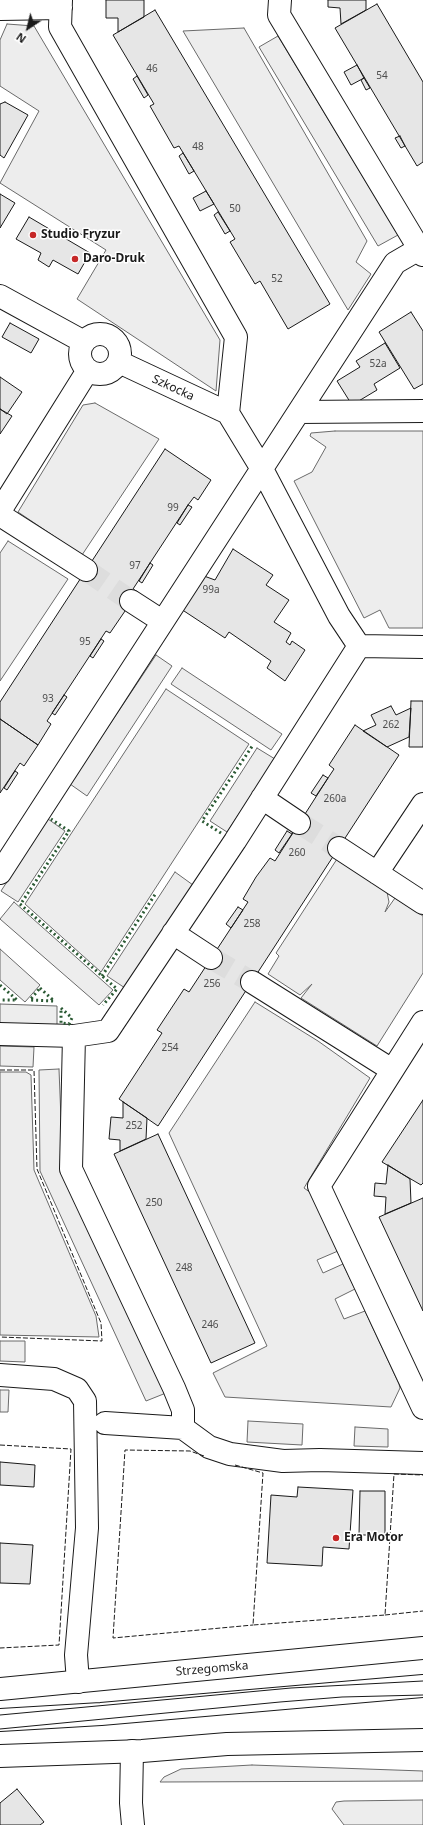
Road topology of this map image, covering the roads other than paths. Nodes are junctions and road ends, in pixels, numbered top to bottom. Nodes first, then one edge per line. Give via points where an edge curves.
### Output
1 (280, 0) edge
2 (61, 4) edge
3 (0, 9) edge
4 (421, 252) edge
5 (0, 296) edge
6 (84, 342) junction
7 (119, 362) junction
8 (88, 370) junction
9 (423, 411) edge
10 (299, 412) junction
11 (228, 414) junction
12 (262, 469) junction
13 (0, 511) edge
14 (0, 515) edge
15 (86, 570) tunnel mouth
16 (131, 601) tunnel mouth
17 (162, 621) junction
18 (359, 646) junction
19 (423, 647) edge
20 (262, 798) junction
21 (423, 804) edge
22 (299, 822) tunnel mouth
23 (339, 848) tunnel mouth
24 (0, 873) edge
25 (377, 873) junction
26 (423, 903) edge
27 (173, 933) junction
28 (212, 958) tunnel mouth
29 (252, 982) tunnel mouth
30 (423, 1022) edge
31 (0, 1034) edge
32 (74, 1036) junction
33 (392, 1070) junction
34 (0, 1375) edge
35 (423, 1408) edge
36 (105, 1423) dead end
37 (183, 1428) junction
38 (423, 1463) edge
39 (423, 1648) edge
40 (78, 1682) junction
41 (423, 1686) edge
42 (0, 1689) edge
43 (0, 1720) edge
44 (423, 1740) edge
45 (132, 1751) junction
46 (0, 1756) edge
47 (133, 1825) edge

1 - 4 street via 279,16
2 - 3 street
2 - 11 street via 60,27 236,337
4 - 10 street via 395,263
5 - 6 street
6 - 7 street via 95,334 111,336 120,350
6 - 8 street via 80,351 81,359
7 - 8 street via 112,371 105,374
7 - 11 street, Szkocka
8 - 13 street
9 - 10 street
10 - 12 street
11 - 12 street
12 - 17 street
12 - 18 street via 339,616
14 - 15 street
16 - 17 street
17 - 24 street
18 - 19 street
18 - 20 street
20 - 22 street
20 - 27 street
21 - 25 street
23 - 25 street
25 - 26 street
27 - 28 street
27 - 32 street via 108,1031
29 - 33 street
30 - 33 street
31 - 32 street
32 - 37 street via 71,1169 174,1388 183,1410
33 - 35 street via 319,1186
34 - 40 street via 54,1378 77,1389 84,1401 87,1528 76,1655
36 - 37 street
37 - 38 street via 209,1447 230,1454 283,1461
39 - 40 street, Strzegomska
40 - 42 street, Strzegomska
41 - 43 street via 101,1714
44 - 45 street via 227,1744
45 - 46 street
45 - 47 street via 130,1803

